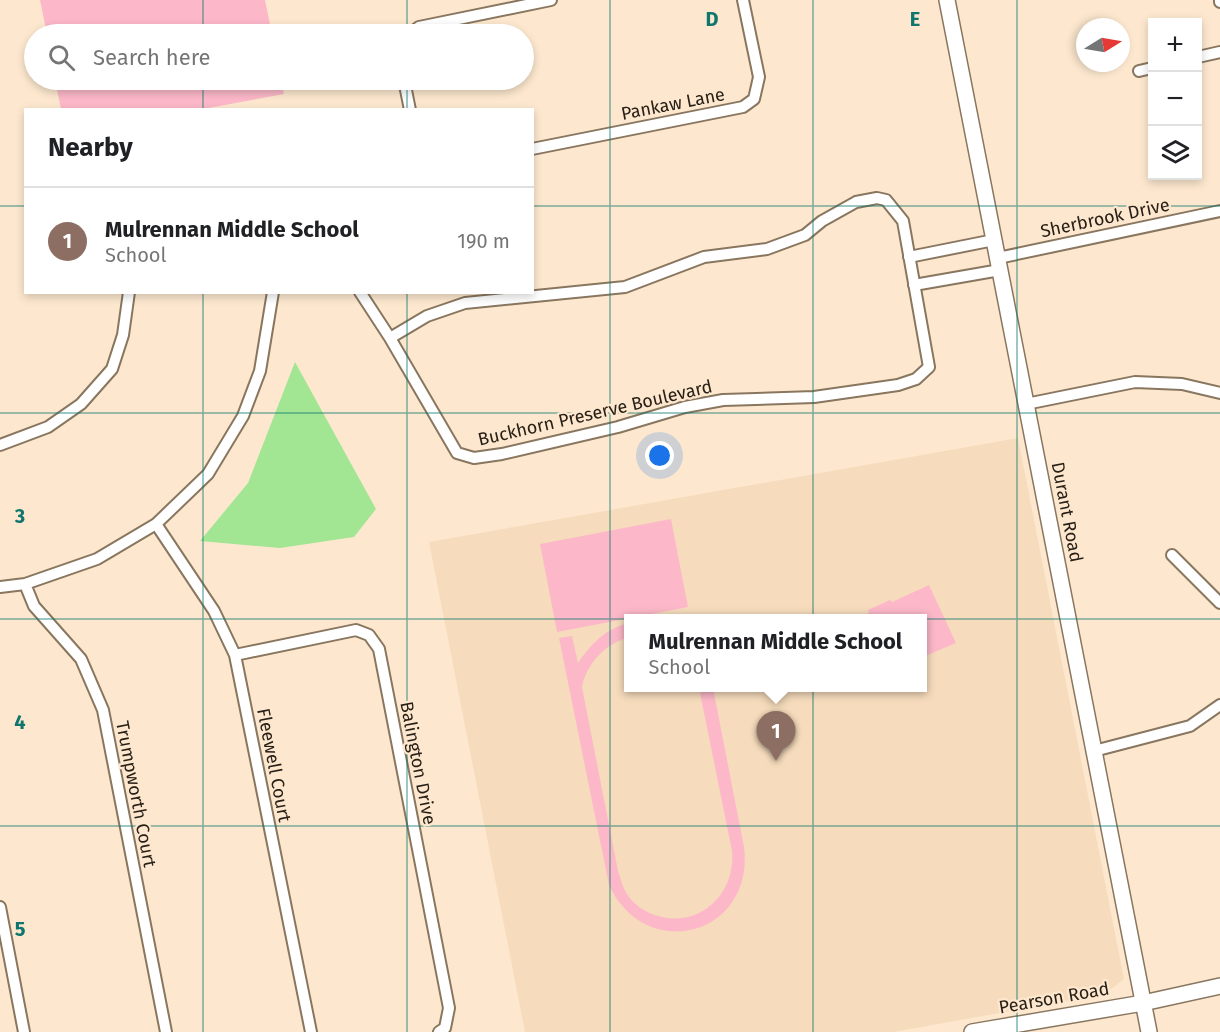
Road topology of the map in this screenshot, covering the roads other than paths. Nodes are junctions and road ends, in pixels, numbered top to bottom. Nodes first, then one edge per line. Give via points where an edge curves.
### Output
1 (551, 0) edge
2 (743, 0) edge
3 (947, 0) edge
4 (514, 3) edge
5 (431, 24) edge
6 (1220, 52) edge
7 (1202, 56) edge
8 (1148, 69) edge
9 (1139, 71) dead end
10 (406, 90) edge
11 (410, 108) edge
12 (534, 149) edge
13 (1220, 211) edge
14 (994, 240) junction
15 (909, 256) junction
16 (999, 264) junction
17 (914, 285) junction
18 (129, 294) edge
19 (273, 294) edge
20 (361, 294) edge
21 (390, 339) junction
22 (1220, 393) edge
23 (1026, 404) junction
24 (0, 445) edge
25 (156, 524) junction
26 (1172, 555) dead end
27 (25, 584) junction
28 (0, 587) edge
29 (1220, 603) edge
30 (235, 655) junction
31 (1220, 705) edge
32 (1094, 750) junction
33 (0, 907) edge
34 (1220, 986) edge
35 (1143, 1003) junction
36 (24, 1032) edge
37 (166, 1032) edge
38 (311, 1032) edge
39 (439, 1032) edge
40 (972, 1032) edge
41 (1149, 1032) edge

1 - 4 street
2 - 12 street, Pankaw Lane via 759,77 754,99 743,107
3 - 14 street, Durant Road
4 - 5 street
6 - 7 street
8 - 9 street
10 - 11 street
13 - 16 street, Sherbrook Drive
14 - 15 street
14 - 16 street, Durant Road
15 - 17 street, Buckhorn Preserve Boulevard
15 - 21 street, Buckhorn Preserve Boulevard via 903,221 886,200 877,198 856,202 805,235 767,249 704,257 625,287 465,303 427,316
16 - 17 street
16 - 23 street, Durant Road
17 - 21 street, Buckhorn Preserve Boulevard via 929,367 916,379 814,397 723,400 474,458 457,453
18 - 24 street via 123,335 112,369 81,404 48,427
19 - 25 street via 260,371 243,416 208,474
20 - 21 street, Buckhorn Preserve Boulevard
22 - 23 street via 1182,384 1135,382
23 - 32 street, Durant Road
25 - 27 street via 97,559
25 - 30 street, Fleewell Court via 214,611
26 - 29 street
27 - 28 street
27 - 37 street, Trumpworth Court via 34,606 81,659 103,710
30 - 38 street, Fleewell Court
30 - 39 street, Balington Drive via 356,630 369,635 379,649 449,1008 445,1028
31 - 32 street via 1190,726
32 - 35 street, Durant Road
33 - 36 street
34 - 35 street, Pearson Road
35 - 40 street, Pearson Road
35 - 41 street, Durant Road

